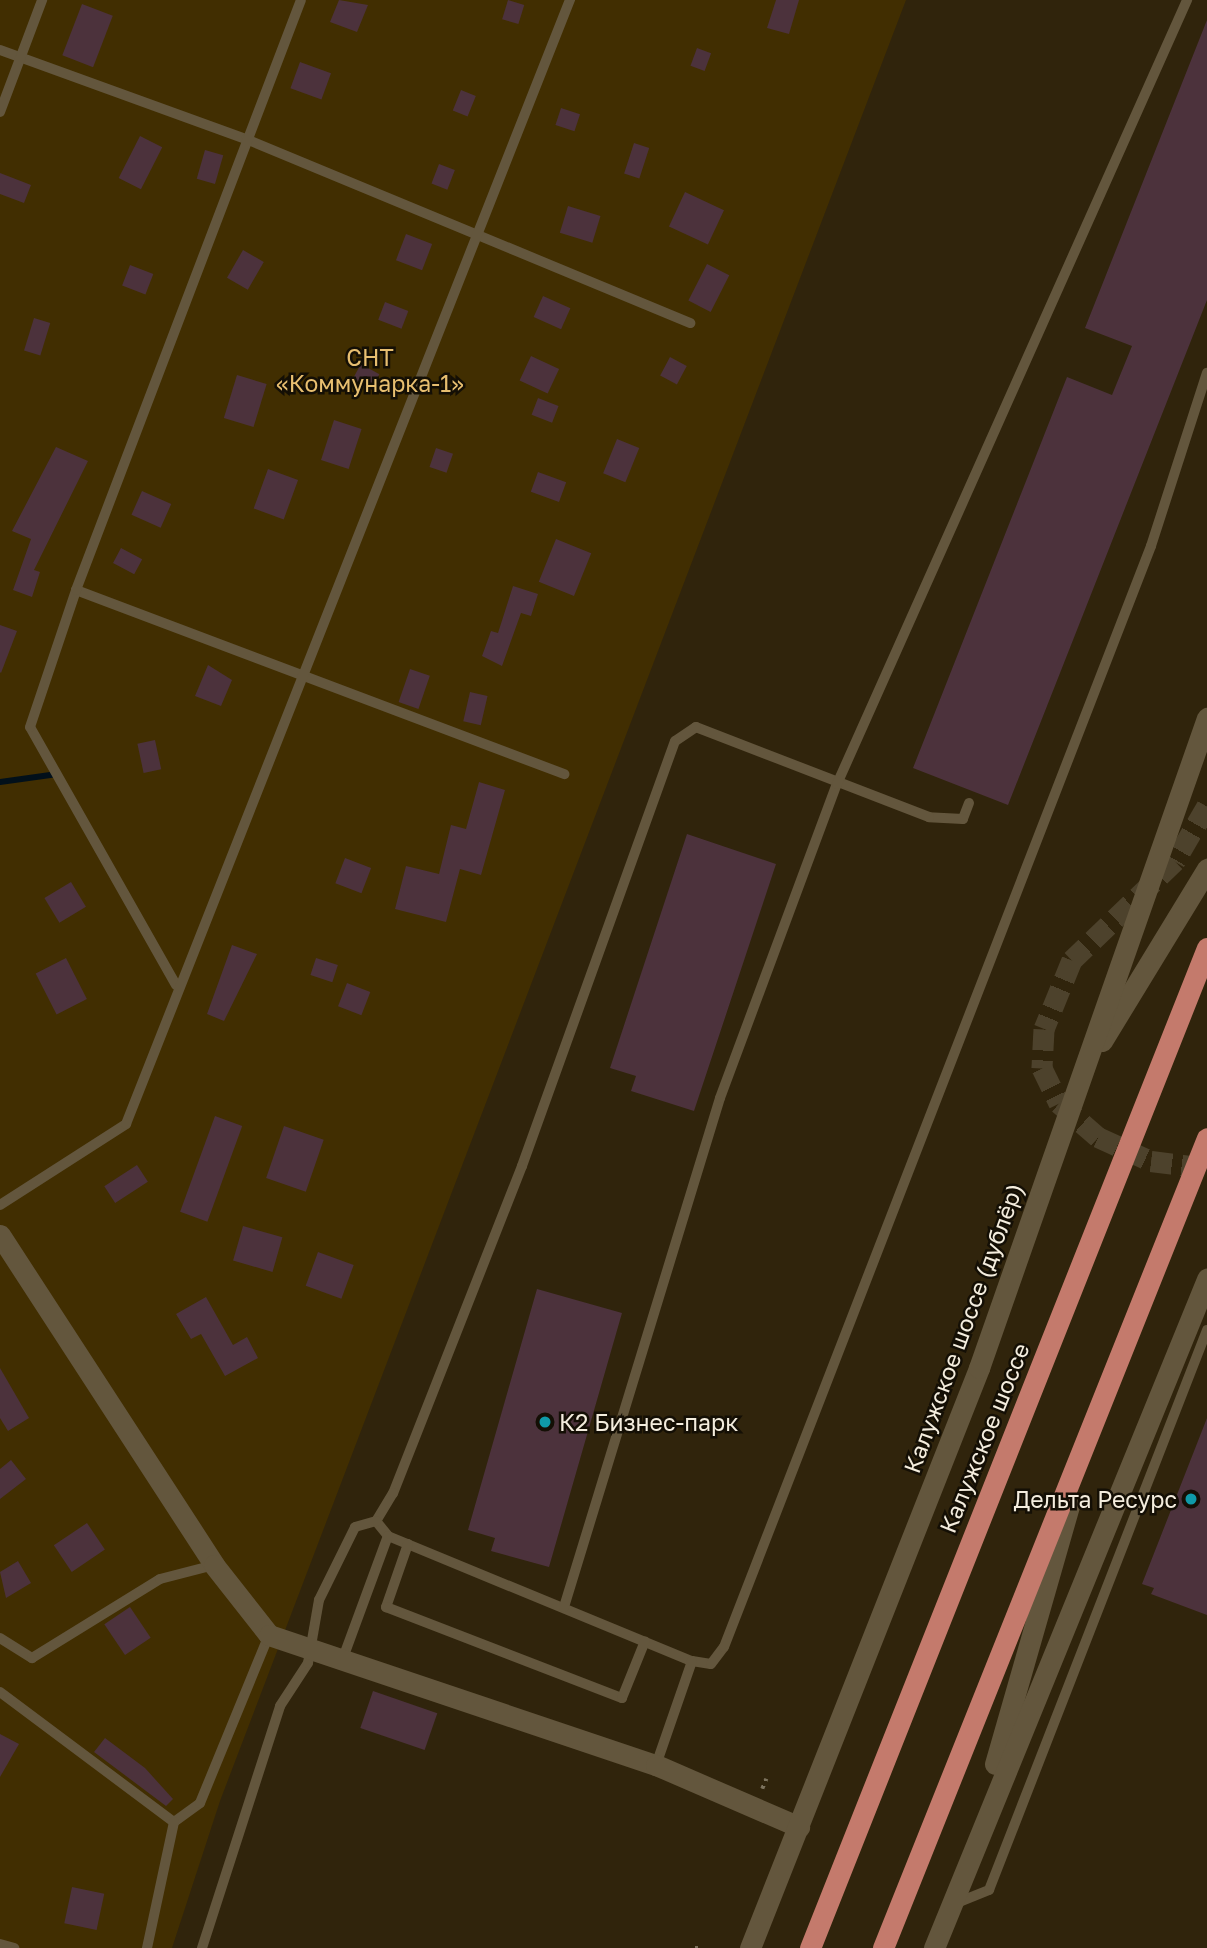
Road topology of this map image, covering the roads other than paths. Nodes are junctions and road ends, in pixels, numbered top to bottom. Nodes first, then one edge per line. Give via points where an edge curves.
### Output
1 (42, 0) edge
2 (300, 0) edge
3 (570, 0) edge
4 (1186, 0) edge
5 (0, 50) edge
6 (21, 58) junction
7 (0, 112) edge
8 (246, 139) junction
9 (477, 235) junction
10 (690, 323) dead end
11 (1207, 373) edge
12 (76, 590) junction
13 (307, 675) junction
14 (1207, 718) edge
15 (564, 774) dead end
16 (837, 784) junction
17 (969, 803) dead end
18 (1207, 869) edge
19 (1207, 948) edge
20 (176, 985) junction
21 (1077, 1086) junction
22 (1207, 1138) edge
23 (0, 1205) edge
24 (0, 1235) edge
25 (1207, 1279) edge
26 (1207, 1329) edge
27 (1089, 1436) junction
28 (376, 1521) junction
29 (388, 1536) junction
30 (408, 1544) junction
31 (214, 1565) junction
32 (564, 1606) junction
33 (269, 1635) junction
34 (0, 1638) edge
35 (645, 1641) junction
36 (308, 1646) junction
37 (344, 1658) junction
38 (692, 1661) junction
39 (0, 1692) edge
40 (656, 1765) junction
41 (174, 1822) junction
42 (799, 1827) junction
43 (965, 1871) junction
44 (951, 1905) junction
45 (0, 1944) edge
46 (14, 1948) edge
47 (147, 1948) edge
48 (202, 1948) edge
49 (750, 1948) edge
50 (810, 1948) edge
51 (883, 1948) edge
52 (934, 1948) edge

1 - 6 lane
2 - 8 lane
3 - 9 lane
4 - 16 lane
5 - 6 lane
6 - 7 lane
6 - 8 lane
8 - 9 lane
8 - 12 lane
9 - 10 lane
9 - 13 lane
11 - 38 lane via 1151,546 724,1647 711,1664
12 - 13 lane
12 - 20 lane via 30,727
13 - 15 lane
13 - 20 lane
14 - 21 main road, Калужское шоссе (дублёр)
16 - 17 lane via 929,817 963,819
16 - 28 lane via 696,727 675,741 522,1166 393,1493
16 - 32 lane via 720,1098
18 - 21 main road
19 - 50 highway, Калужское шоссе
20 - 23 lane via 126,1124
21 - 42 main road, Калужское шоссе (дублёр) via 979,1368
22 - 27 highway
24 - 31 main road
25 - 43 main road
26 - 44 lane via 989,1890
27 - 43 main road
27 - 51 highway
28 - 29 lane
28 - 36 lane via 355,1527 319,1600
29 - 30 lane
29 - 37 lane
30 - 32 lane
30 - 35 lane via 386,1607 622,1698
31 - 33 main road
31 - 34 lane via 160,1578 32,1658
32 - 35 lane
33 - 36 main road
33 - 41 lane via 200,1803
35 - 38 lane
36 - 37 main road
36 - 48 lane via 308,1663 280,1706
37 - 40 main road
38 - 40 lane
39 - 41 lane
40 - 42 main road
41 - 47 lane
42 - 49 main road, Калужское шоссе (дублёр)
43 - 44 main road
44 - 52 main road
45 - 46 lane

